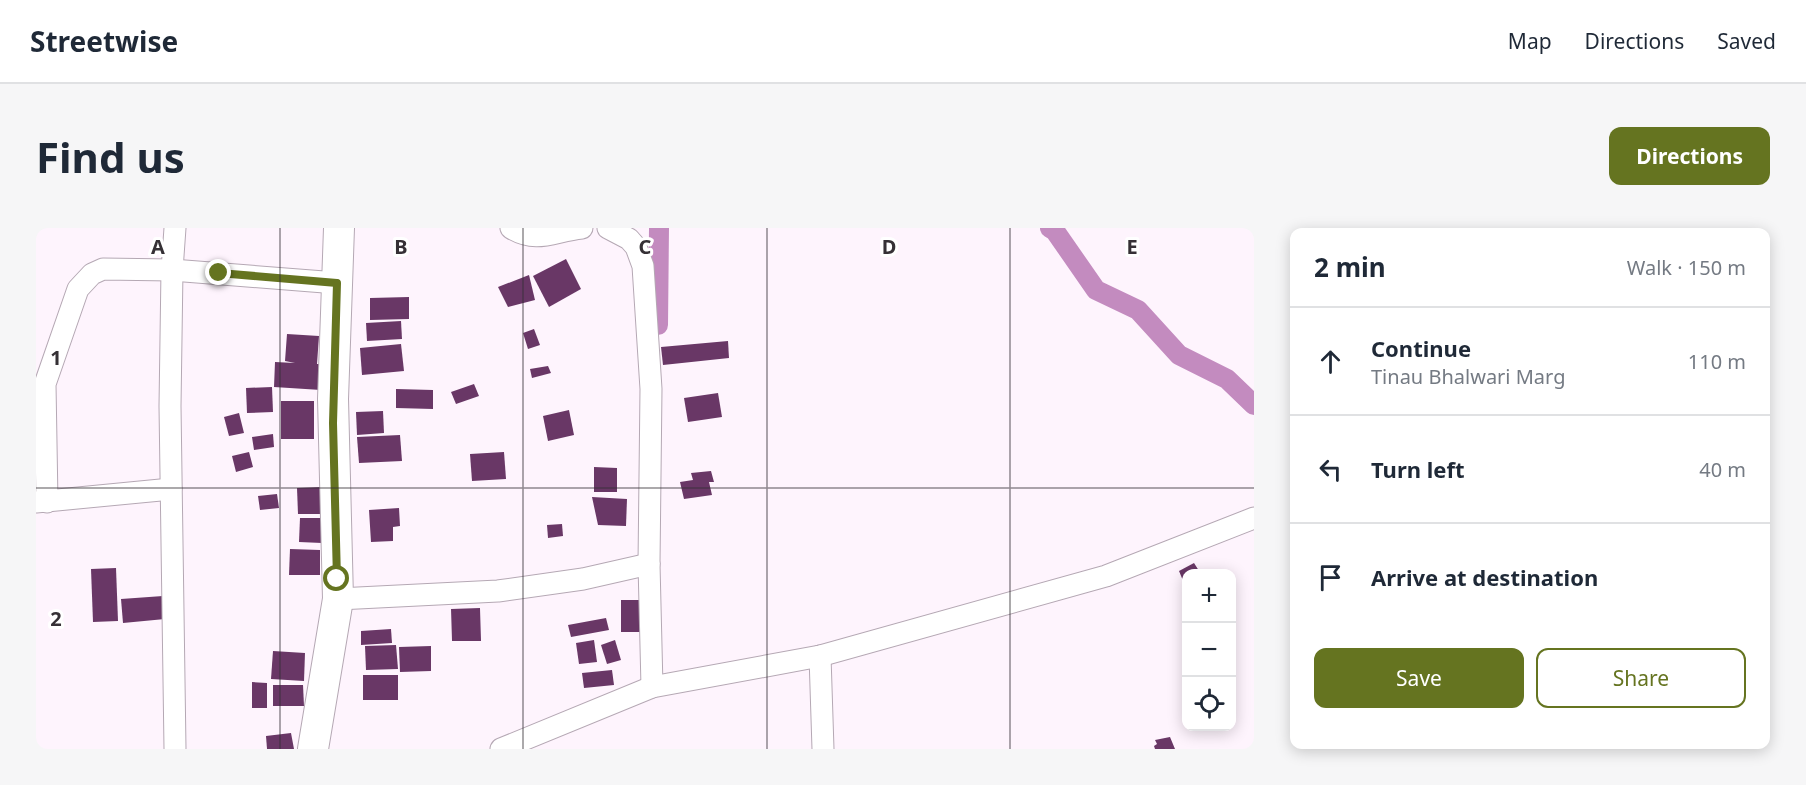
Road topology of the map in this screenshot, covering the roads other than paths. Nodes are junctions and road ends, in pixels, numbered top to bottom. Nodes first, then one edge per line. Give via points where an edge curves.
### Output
1 (175, 228) edge
2 (339, 228) edge
3 (511, 228) edge
4 (582, 228) edge
5 (608, 228) edge
6 (172, 270) junction
7 (337, 283) junction
8 (171, 489) junction
9 (41, 502) edge
10 (1254, 518) edge
11 (649, 564) junction
12 (338, 599) junction
13 (820, 656) junction
14 (652, 687) junction
15 (175, 748) edge
16 (313, 749) edge
17 (501, 749) edge
18 (823, 749) edge

1 - 6 street
2 - 7 street
3 - 4 street via 533,237
5 - 11 street via 629,239 643,266 651,389
6 - 7 street
6 - 8 street
6 - 9 street via 103,269 78,289 45,384
7 - 12 street via 333,423
8 - 9 street
8 - 15 street
10 - 13 street via 1106,576
11 - 12 street via 583,579 498,591
11 - 14 street
12 - 16 street
13 - 14 street
13 - 18 street
14 - 17 street

